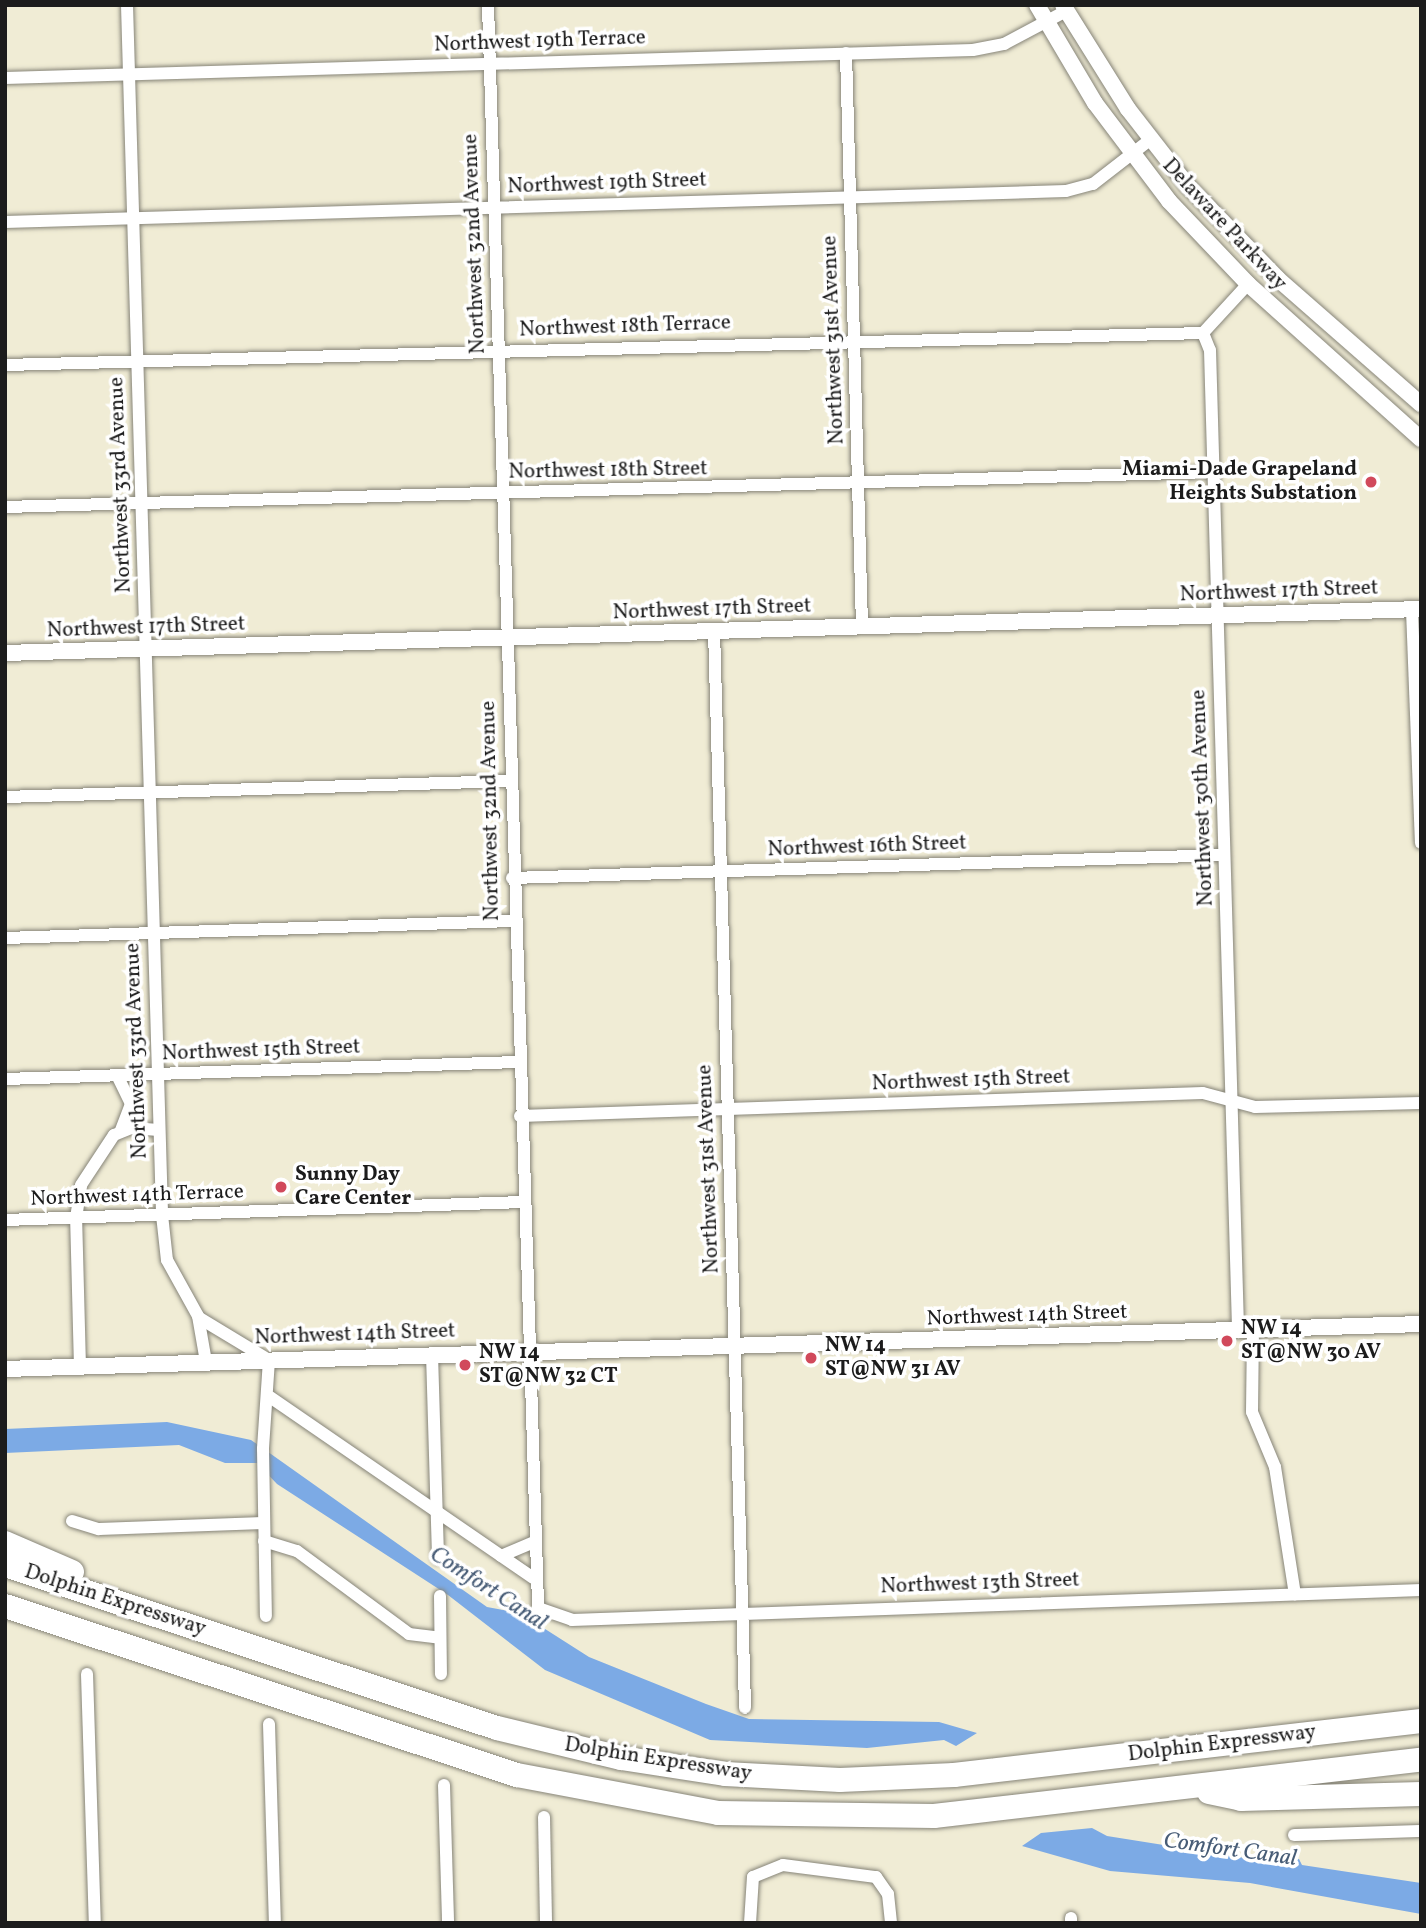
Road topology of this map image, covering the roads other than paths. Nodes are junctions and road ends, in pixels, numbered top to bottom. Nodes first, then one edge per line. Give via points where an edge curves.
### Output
1 (127, 5) edge
2 (488, 5) edge
3 (1037, 5) edge
4 (1065, 8) edge
5 (1046, 22) junction
6 (846, 54) junction
7 (490, 62) junction
8 (128, 75) junction
9 (5, 78) edge
10 (1151, 139) junction
11 (1131, 155) junction
12 (849, 197) junction
13 (493, 206) junction
14 (133, 218) junction
15 (5, 222) edge
16 (1248, 284) junction
17 (1203, 334) junction
18 (853, 340) junction
19 (498, 350) junction
20 (137, 361) junction
21 (5, 365) edge
22 (1421, 404) edge
23 (1421, 439) edge
24 (1212, 472) junction
25 (857, 483) junction
26 (501, 493) junction
27 (140, 503) junction
28 (5, 507) edge
29 (1416, 610) edge
30 (1217, 615) junction
31 (862, 626) junction
32 (713, 630) junction
33 (506, 637) junction
34 (145, 649) junction
35 (5, 653) edge
36 (509, 780) junction
37 (149, 792) junction
38 (5, 797) edge
39 (1421, 843) edge
40 (1224, 855) junction
41 (720, 871) junction
42 (512, 878) junction
43 (513, 921) junction
44 (153, 934) junction
45 (5, 938) edge
46 (517, 1062) junction
47 (156, 1074) junction
48 (117, 1075) junction
49 (5, 1079) edge
50 (1231, 1101) junction
51 (1421, 1103) edge
52 (727, 1108) junction
53 (520, 1116) junction
54 (121, 1130) junction
55 (159, 1130) junction
56 (523, 1202) junction
57 (162, 1215) junction
58 (76, 1218) junction
59 (5, 1220) edge
60 (198, 1316) junction
61 (1421, 1324) edge
62 (1246, 1330) junction
63 (734, 1347) junction
64 (527, 1352) junction
65 (432, 1354) junction
66 (269, 1360) junction
67 (206, 1362) junction
68 (80, 1367) junction
69 (5, 1369) edge
70 (270, 1397) junction
71 (435, 1510) junction
72 (72, 1521) dead end
73 (263, 1523) junction
74 (264, 1541) junction
75 (5, 1543) edge
76 (532, 1543) junction
77 (501, 1556) junction
78 (438, 1558) dead end
79 (5, 1565) edge
80 (533, 1578) junction
81 (1421, 1590) edge
82 (1295, 1594) junction
83 (440, 1596) dead end
84 (5, 1606) edge
85 (741, 1611) junction
86 (543, 1613) joint
87 (266, 1616) dead end
88 (217, 1635) junction
89 (440, 1638) junction
90 (87, 1674) dead end
91 (440, 1674) dead end
92 (1421, 1704) edge
93 (745, 1707) dead end
94 (1421, 1721) edge
95 (269, 1724) dead end
96 (1288, 1736) junction
97 (1421, 1760) edge
98 (444, 1785) dead end
99 (1188, 1788) junction
100 (1421, 1794) edge
101 (544, 1817) dead end
102 (1421, 1831) edge
103 (1294, 1835) dead end
104 (95, 1923) edge
105 (275, 1923) edge
106 (448, 1923) edge
107 (546, 1923) edge
108 (750, 1923) edge
109 (891, 1923) edge

1 - 8 street, Northwest 33rd Avenue
2 - 7 street, Northwest 32nd Avenue
3 - 5 street, Delaware Parkway
4 - 5 street, Northwest 19th Terrace
4 - 10 street, Delaware Parkway
5 - 6 street, Northwest 19th Terrace via 985,49
5 - 11 street, Delaware Parkway
6 - 7 street, Northwest 19th Terrace
6 - 12 street, Northwest 31st Avenue
7 - 8 street, Northwest 19th Terrace
7 - 13 street, Northwest 32nd Avenue
8 - 9 street, Northwest 19th Terrace
8 - 14 street, Northwest 33rd Avenue
10 - 11 street, Northwest 19th Street
10 - 22 street, Delaware Parkway via 1278,279
11 - 12 street, Northwest 19th Street via 1077,190
11 - 16 street, Delaware Parkway
12 - 13 street, Northwest 19th Street
12 - 18 street, Northwest 31st Avenue
13 - 14 street, Northwest 19th Street
13 - 19 street, Northwest 32nd Avenue
14 - 15 street, Northwest 19th Street
14 - 20 street, Northwest 33rd Avenue
16 - 17 street
16 - 23 street, Delaware Parkway
17 - 18 street, Northwest 18th Terrace
17 - 24 street, Northwest 30th Avenue via 1210,350
18 - 19 street, Northwest 18th Terrace
18 - 25 street, Northwest 31st Avenue
19 - 20 street, Northwest 18th Terrace
19 - 26 street, Northwest 32nd Avenue
20 - 21 street, Northwest 18th Terrace
20 - 27 street, Northwest 33rd Avenue
24 - 25 street, Northwest 18th Street
24 - 30 street, Northwest 30th Avenue
25 - 26 street, Northwest 18th Street
25 - 31 street, Northwest 31st Avenue
26 - 27 street, Northwest 18th Street
26 - 33 street, Northwest 32nd Avenue
27 - 28 street, Northwest 18th Street
27 - 34 street, Northwest 33rd Avenue
29 - 30 street, Northwest 17th Street
29 - 39 street
30 - 31 street, Northwest 17th Street
30 - 40 street, Northwest 30th Avenue
31 - 32 street, Northwest 17th Street
32 - 33 street, Northwest 17th Street
32 - 41 street, Northwest 31st Avenue
33 - 34 street, Northwest 17th Street
33 - 36 street, Northwest 32nd Avenue
34 - 35 street, Northwest 17th Street
34 - 37 street, Northwest 33rd Avenue
36 - 37 street
36 - 42 street, Northwest 32nd Avenue
37 - 38 street
37 - 44 street, Northwest 33rd Avenue
40 - 41 street, Northwest 16th Street
40 - 50 street, Northwest 30th Avenue
41 - 42 street, Northwest 16th Street
41 - 52 street, Northwest 31st Avenue
42 - 43 street, Northwest 32nd Avenue
43 - 44 street
43 - 46 street, Northwest 32nd Avenue
44 - 45 street
44 - 47 street, Northwest 33rd Avenue
46 - 47 street, Northwest 15th Street
46 - 53 street, Northwest 32nd Avenue
47 - 48 street, Northwest 15th Street
47 - 55 street, Northwest 33rd Avenue
48 - 49 street, Northwest 15th Street
48 - 54 street via 131,1104
50 - 51 street, Northwest 15th Street via 1255,1107
50 - 52 street, Northwest 15th Street via 1203,1093
50 - 62 street, Northwest 30th Avenue
52 - 53 street, Northwest 15th Street
52 - 63 street, Northwest 31st Avenue
53 - 56 street, Northwest 32nd Avenue
54 - 55 street
54 - 58 street via 89,1166
55 - 57 street, Northwest 33rd Avenue
56 - 57 street, Northwest 14th Terrace
56 - 64 street, Northwest 32nd Avenue
57 - 58 street, Northwest 14th Terrace
57 - 60 street, Northwest 33rd Avenue via 170,1268
58 - 59 street, Northwest 14th Terrace
58 - 68 street
60 - 66 street
60 - 67 street
61 - 62 street, Northwest 14th Street
62 - 63 street, Northwest 14th Street
62 - 82 street, Northwest 30th Avenue via 1252,1412 1275,1467
63 - 64 street, Northwest 14th Street
63 - 85 street, Northwest 31st Avenue
64 - 65 street, Northwest 14th Street
64 - 76 street, Northwest 32nd Avenue
65 - 66 street, Northwest 14th Street
65 - 71 street
66 - 67 street, Northwest 14th Street
66 - 70 street
67 - 68 street, Northwest 14th Street
68 - 69 street, Northwest 14th Street
70 - 71 street
70 - 73 street via 263,1450
71 - 77 street
71 - 78 street
72 - 73 street via 99,1529
73 - 74 street
74 - 87 street
74 - 89 street via 297,1551 409,1634
75 - 88 highway
76 - 77 street
76 - 80 street, Northwest 32nd Avenue
77 - 80 street
79 - 88 highway, Dolphin Expressway
80 - 86 street, Northwest 32nd Avenue
81 - 82 street, Northwest 13th Street
82 - 85 street, Northwest 13th Street
83 - 89 street
84 - 99 highway, Dolphin Expressway via 517,1775 653,1804 761,1816 879,1819
85 - 86 street, Northwest 13th Street via 572,1620
85 - 93 street, Northwest 31st Avenue
88 - 96 highway, Dolphin Expressway via 538,1739 725,1774 921,1778
89 - 91 street
90 - 104 street
92 - 96 highway
94 - 96 highway, Dolphin Expressway
95 - 105 street
97 - 99 highway, Dolphin Expressway
98 - 106 street
99 - 100 highway via 1241,1799
101 - 107 street
102 - 103 street
108 - 109 street via 749,1888 757,1872 783,1865 844,1870 884,1885

